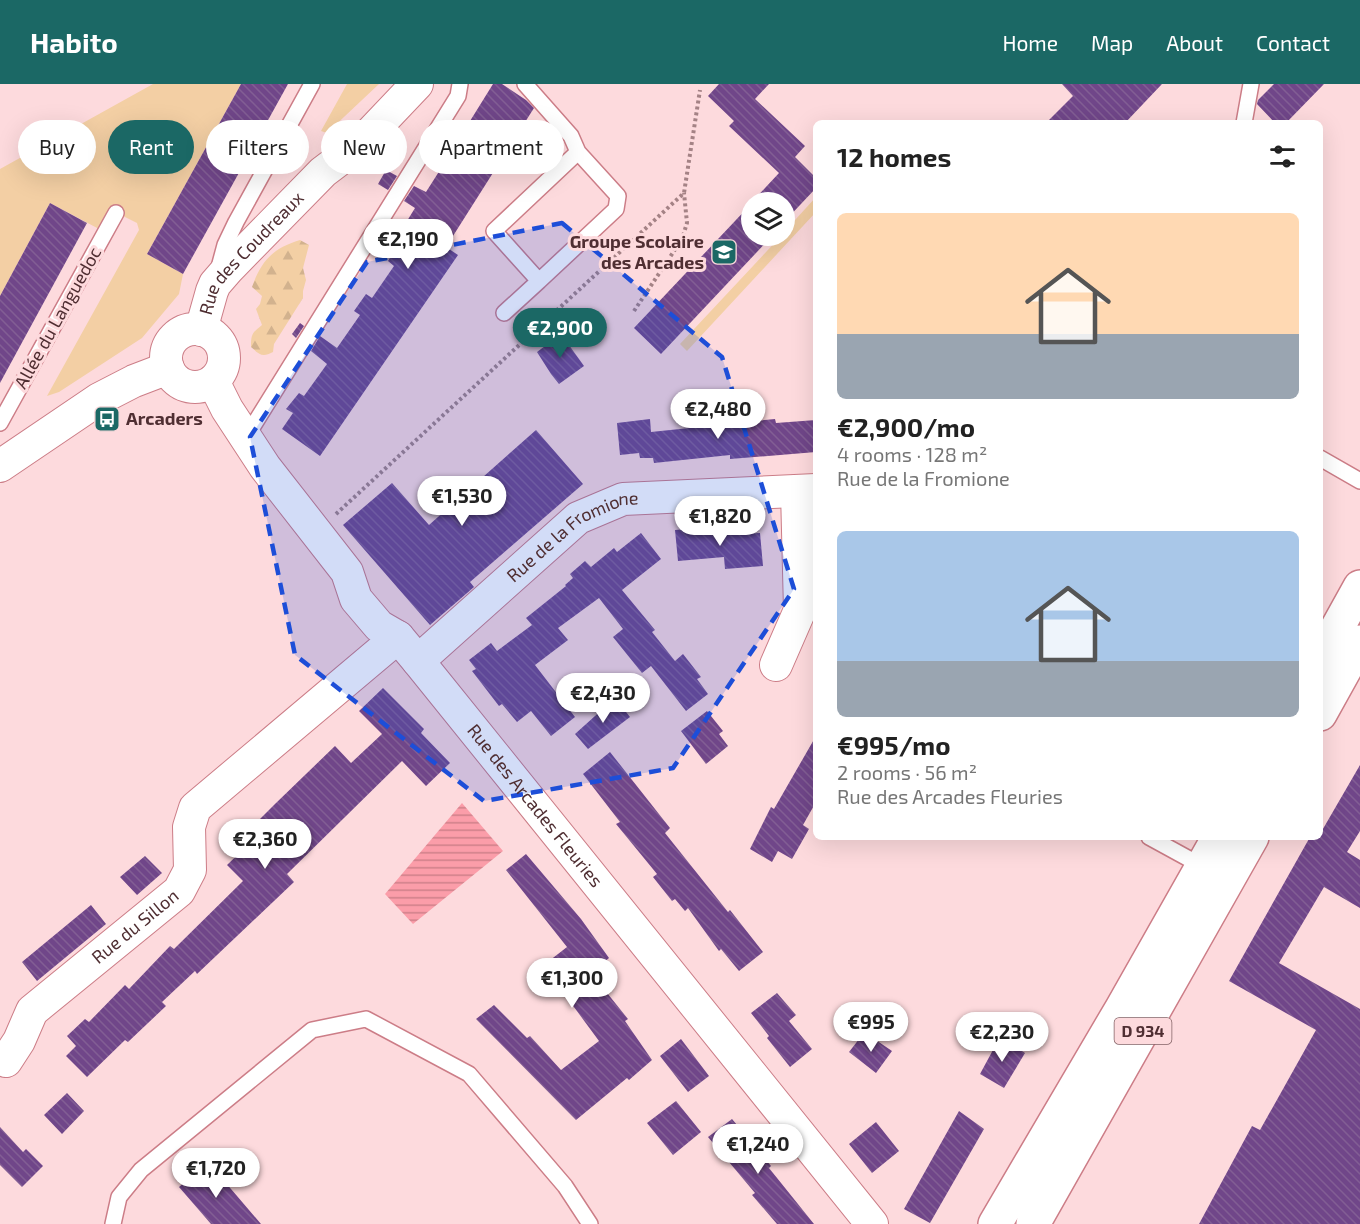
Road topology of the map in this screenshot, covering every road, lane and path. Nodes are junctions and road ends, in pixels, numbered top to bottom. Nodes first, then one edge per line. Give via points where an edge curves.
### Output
1 (312, 84) edge
2 (417, 84) edge
3 (460, 84) edge
4 (525, 84) edge
5 (1251, 84) edge
6 (700, 90) dead end
7 (1245, 120) edge
8 (578, 152) junction
9 (684, 193) junction
10 (116, 213) dead end
11 (539, 281) junction
12 (215, 284) junction
13 (634, 311) dead end
14 (504, 313) dead end
15 (201, 330) junction
16 (168, 368) junction
17 (213, 381) junction
18 (0, 423) edge
19 (245, 439) junction
20 (1323, 460) edge
21 (0, 466) edge
22 (1360, 481) edge
23 (806, 491) edge
24 (335, 515) dead end
25 (1360, 587) edge
26 (1342, 631) edge
27 (398, 637) junction
28 (1323, 654) edge
29 (418, 661) junction
30 (776, 665) dead end
31 (1323, 703) edge
32 (1155, 840) edge
33 (1217, 840) edge
34 (1250, 840) edge
35 (1203, 866) junction
36 (6, 1061) dead end
37 (995, 1223) edge
38 (113, 1224) edge
39 (590, 1224) edge
40 (872, 1224) edge
41 (1033, 1224) edge

1 - 12 lane via 236,222
2 - 12 street, Rue des Coudreaux via 360,144 323,172
3 - 19 lane via 458,96
4 - 8 lane via 571,136
5 - 7 lane
6 - 9 path
8 - 11 lane via 618,196 616,209
8 - 11 lane via 494,231
9 - 13 path via 687,223 682,239
9 - 24 path
10 - 18 lane, Allée du Languedoc
11 - 14 lane
12 - 15 street, Rue des Coudreaux
15 - 16 street via 184,331 171,342 166,359
15 - 17 street via 210,333 222,348 222,365
16 - 17 street via 172,376 187,386
16 - 21 street via 99,399
17 - 19 street, Rue des Arcades Fleuries
19 - 27 street, Rue des Arcades Fleuries via 347,572 356,599 379,626
20 - 22 lane
23 - 29 street, Rue de la Fromione via 624,499 578,518
23 - 30 street, Rue de la Fromione via 800,610
25 - 26 main road
26 - 28 main road
26 - 31 main road
27 - 29 street, Rue des Arcades Fleuries
27 - 36 street, Rue du Sillon via 195,808 189,827 190,870 179,891 32,1011
29 - 40 street, Rue des Arcades Fleuries
32 - 35 lane
33 - 35 main road, D 934
34 - 41 main road, D 934
35 - 37 main road, D 934
38 - 39 lane via 119,1197 141,1170 312,1030 366,1019 469,1074 565,1186

